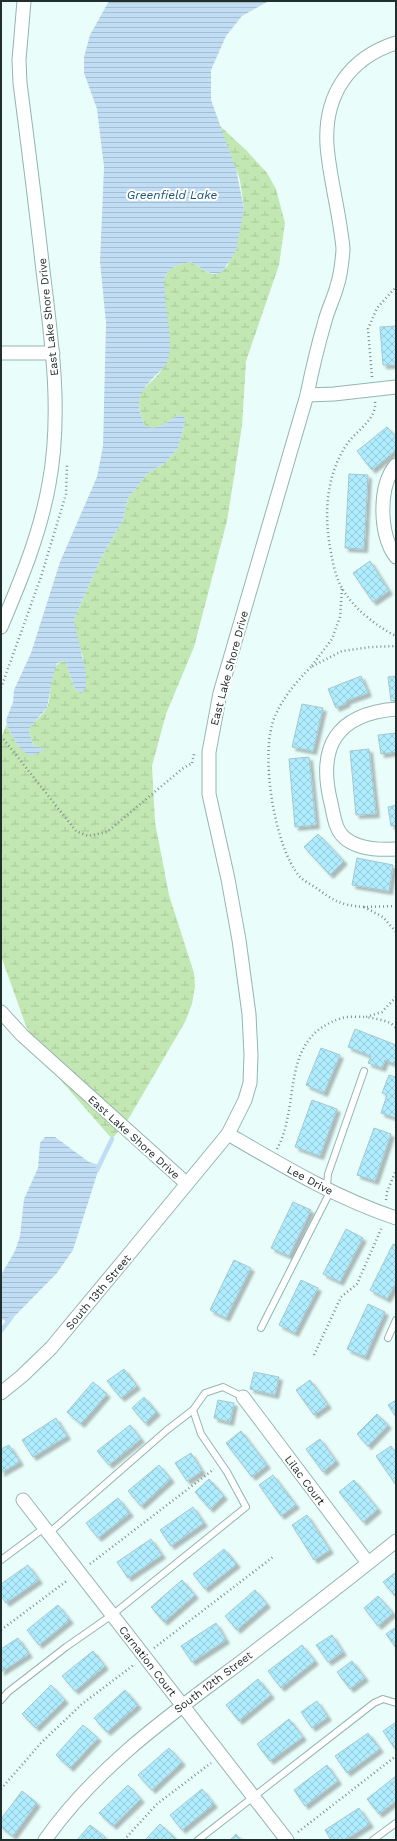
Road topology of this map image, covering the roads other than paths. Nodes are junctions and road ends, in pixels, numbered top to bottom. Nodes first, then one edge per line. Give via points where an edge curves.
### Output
1 (24, 1) edge
2 (396, 43) edge
3 (1, 352) edge
4 (53, 352) junction
5 (396, 387) edge
6 (307, 395) junction
7 (396, 465) edge
8 (396, 557) edge
9 (1, 627) edge
10 (396, 710) edge
11 (396, 849) edge
12 (1, 1012) edge
13 (364, 1071) dead end
14 (228, 1134) junction
15 (186, 1183) junction
16 (330, 1192) junction
17 (390, 1216) edge
18 (396, 1320) edge
19 (261, 1328) dead end
20 (388, 1338) dead end
21 (1, 1393) edge
22 (243, 1397) joint
23 (193, 1410) junction
24 (23, 1500) dead end
25 (47, 1530) junction
26 (396, 1541) edge
27 (1, 1560) edge
28 (368, 1564) junction
29 (112, 1616) junction
30 (1, 1700) edge
31 (396, 1703) edge
32 (182, 1705) junction
33 (253, 1796) junction
34 (396, 1823) edge
35 (291, 1838) edge
36 (45, 1840) edge
37 (198, 1840) edge
38 (373, 1840) edge

1 - 4 street, East Lake Shore Drive via 19,60 20,83
2 - 6 street, East Lake Shore Drive via 364,57 350,70 340,85 332,106 327,144 343,249 337,287 318,345
3 - 4 street
4 - 9 street, East Lake Shore Drive via 55,415 49,485 28,564
5 - 6 street
6 - 14 street, East Lake Shore Drive via 220,693 209,752 209,794 239,940 249,1014 250,1083 246,1100
7 - 8 street via 387,479 383,503 387,542
10 - 11 street via 364,716 346,725 336,736 327,755 325,774 336,826 341,835 358,845 382,850
12 - 15 street, East Lake Shore Drive via 28,1040
13 - 16 lane via 328,1174 327,1186
14 - 15 street, East Lake Shore Drive
14 - 16 street, Lee Drive
15 - 21 street, South 13th Street via 51,1348
16 - 17 street, Lee Drive
16 - 19 lane
18 - 20 lane
22 - 23 lane via 223,1387 205,1393
22 - 28 street, Lilac Court
23 - 25 lane
23 - 29 lane via 201,1434 246,1507
24 - 25 street, Carnation Court
25 - 27 lane
25 - 29 street, Carnation Court
26 - 28 street, South 12th Street
28 - 32 street, South 12th Street
29 - 30 lane via 60,1652
29 - 32 street, Carnation Court
31 - 33 lane via 383,1699 374,1704
32 - 33 street, Carnation Court
32 - 36 street, South 12th Street via 110,1764
33 - 35 street, Carnation Court
33 - 37 lane
34 - 38 lane

